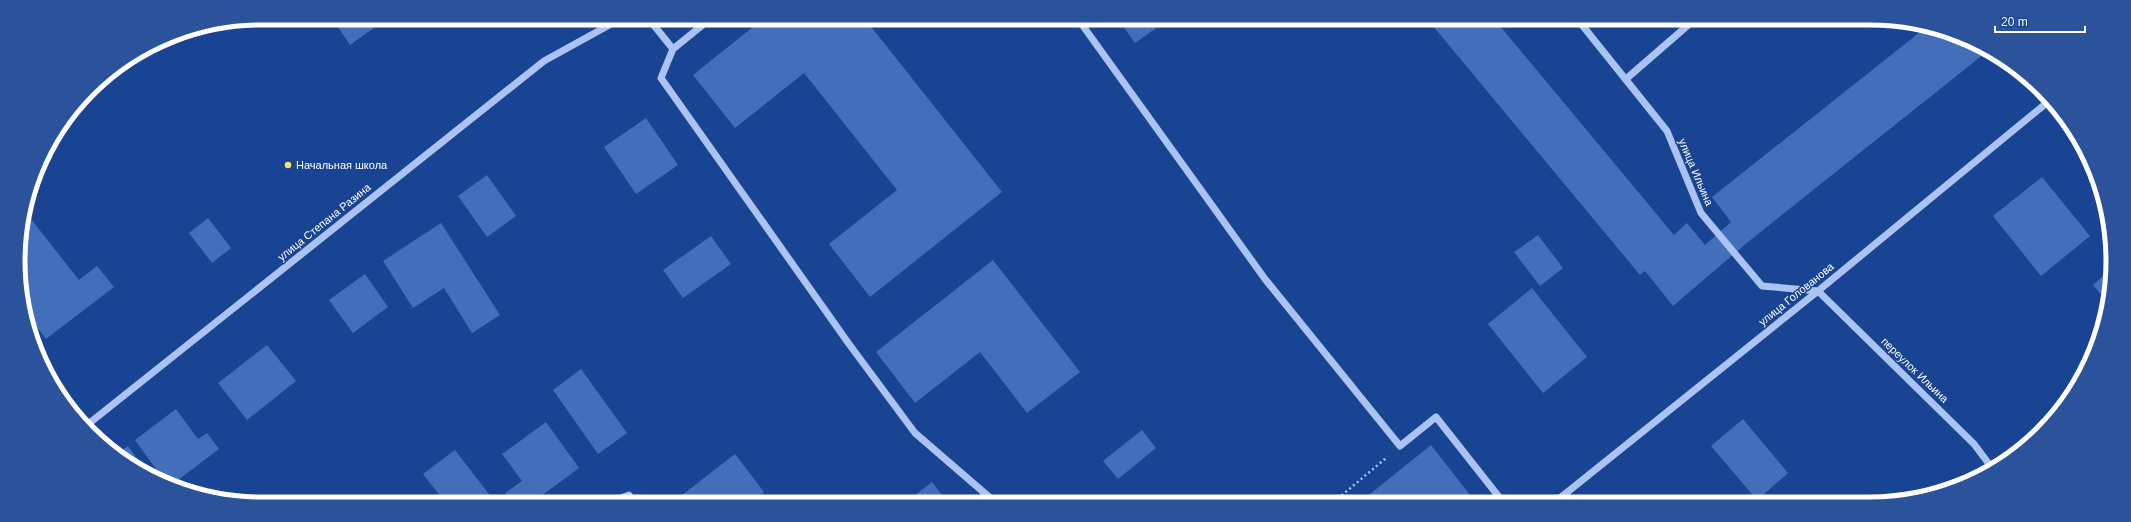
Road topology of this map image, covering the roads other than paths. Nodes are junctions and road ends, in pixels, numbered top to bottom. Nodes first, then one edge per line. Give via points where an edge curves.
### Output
1 (609, 25) edge
2 (654, 25) edge
3 (703, 25) edge
4 (1082, 25) edge
5 (1582, 25) edge
6 (1688, 25) edge
7 (673, 49) junction
8 (1626, 79) junction
9 (2046, 104) edge
10 (1818, 291) junction
11 (89, 423) edge
12 (1989, 464) edge
13 (989, 497) edge
14 (1499, 497) edge
15 (1561, 497) edge

1 - 11 street, улица Степана Разина via 544,61
2 - 7 street
3 - 7 street
4 - 14 street via 1265,279 1400,446 1436,416
5 - 8 street, улица Ильина
6 - 8 street
7 - 13 street via 661,78 915,433
8 - 10 street, улица Ильина via 1667,131 1701,213 1762,286
9 - 10 street, улица Голованова
10 - 12 street, переулок Ильина via 1974,444
10 - 15 street, улица Голованова

